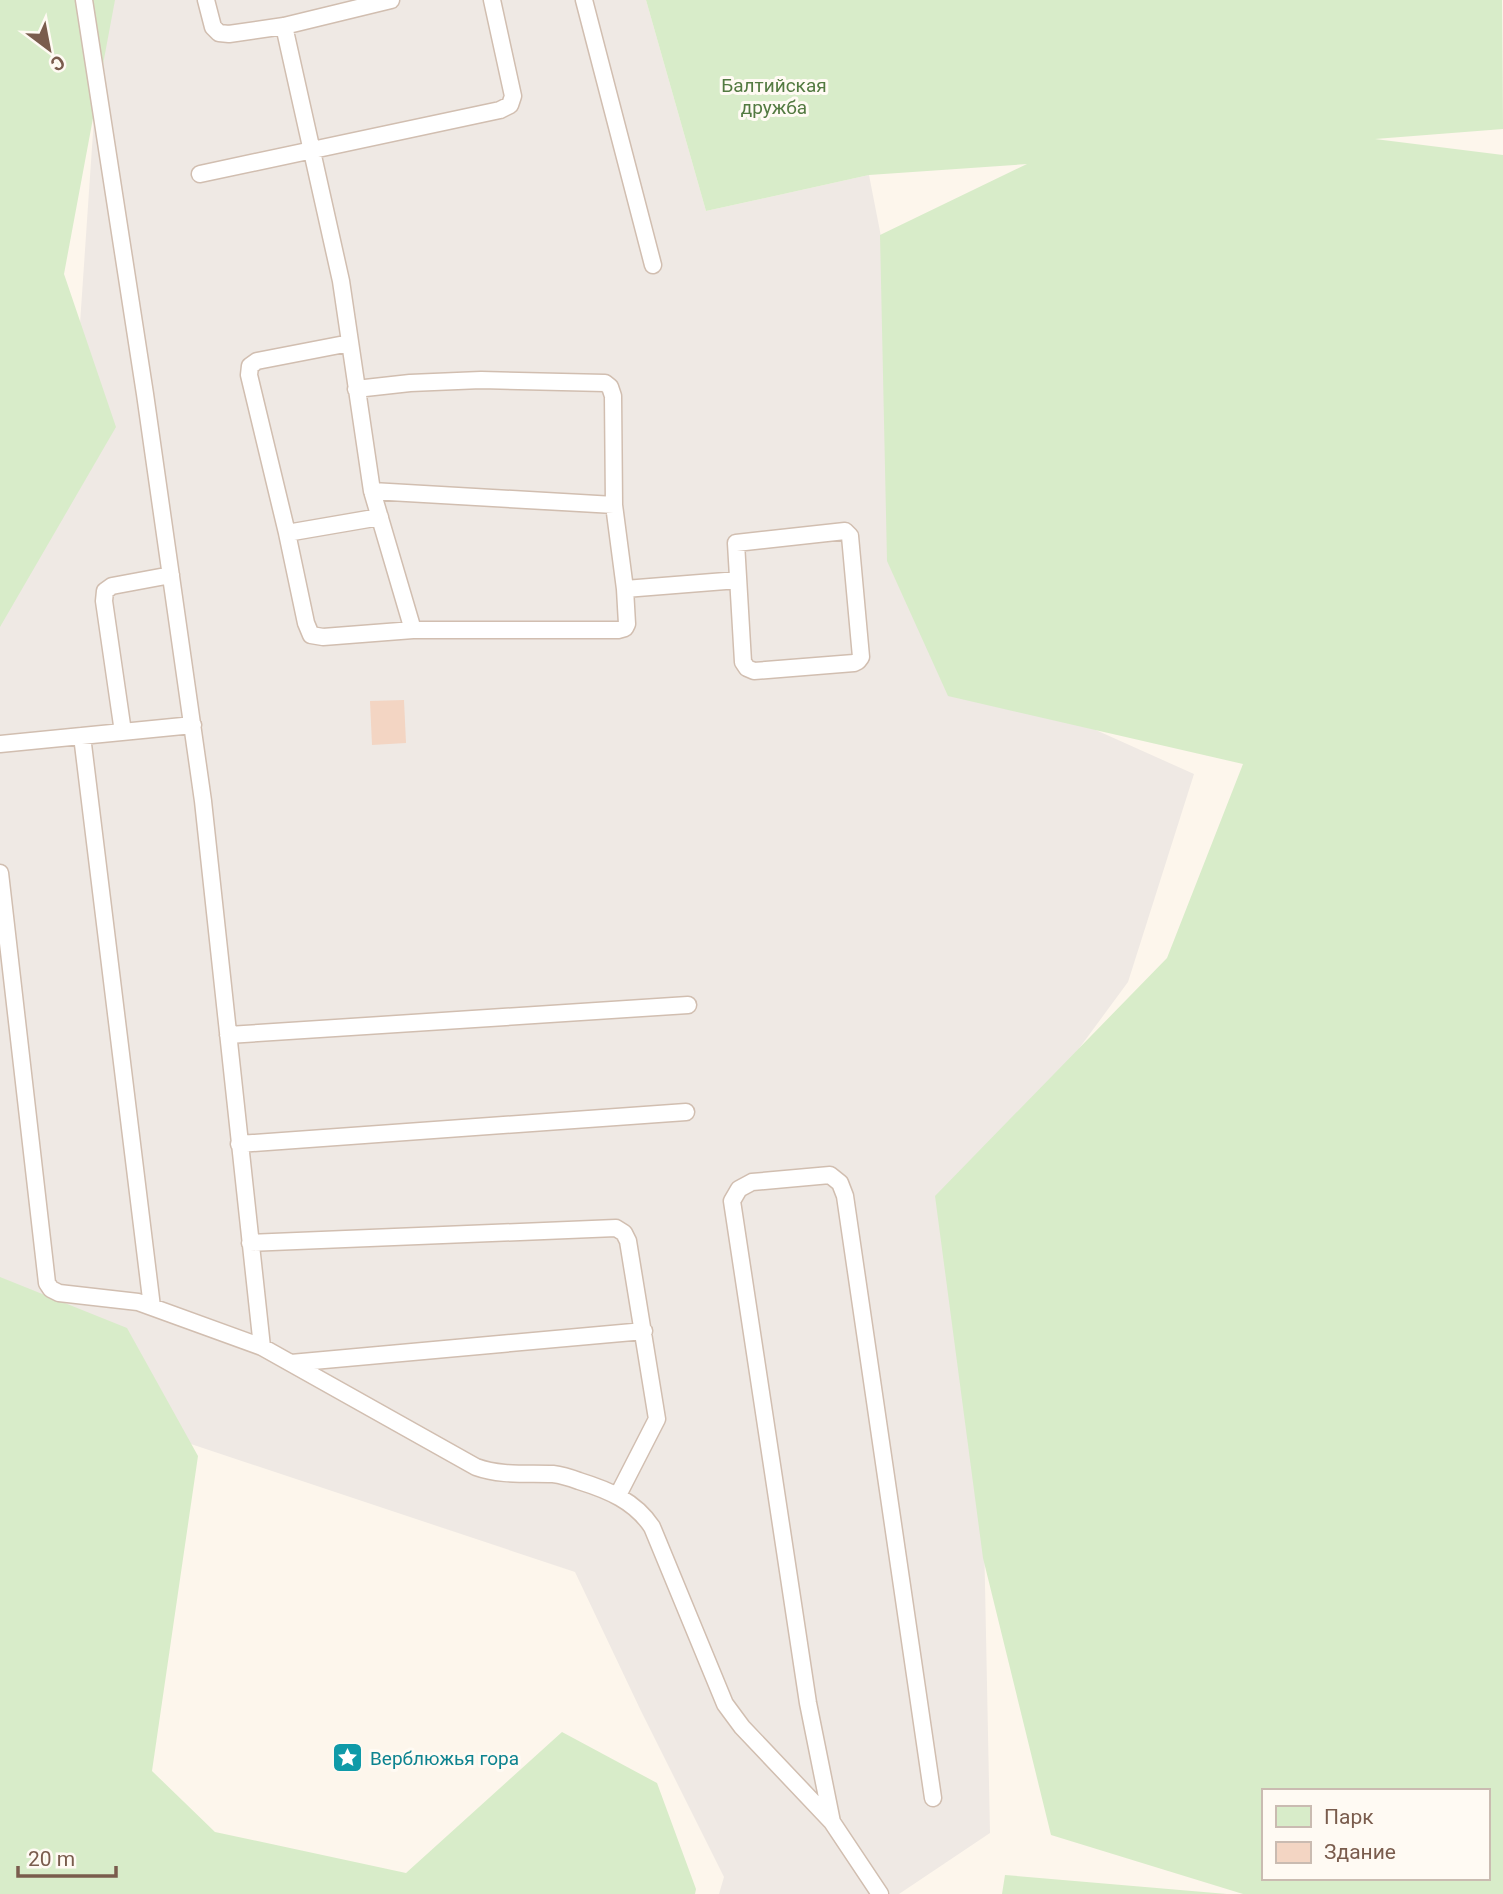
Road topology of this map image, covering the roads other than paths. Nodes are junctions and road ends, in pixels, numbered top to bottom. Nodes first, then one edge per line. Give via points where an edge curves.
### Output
1 (84, 0) edge
2 (206, 0) edge
3 (391, 0) edge
4 (492, 0) edge
5 (584, 0) edge
6 (284, 26) junction
7 (312, 149) junction
8 (200, 174) dead end
9 (653, 265) dead end
10 (350, 343) junction
11 (356, 389) junction
12 (372, 491) junction
13 (614, 505) junction
14 (380, 517) junction
15 (287, 533) junction
16 (171, 575) junction
17 (738, 580) junction
18 (625, 589) junction
19 (413, 630) junction
20 (193, 725) junction
21 (123, 732) junction
22 (82, 736) junction
23 (0, 744) edge
24 (0, 873) edge
25 (688, 1005) dead end
26 (228, 1035) junction
27 (686, 1112) dead end
28 (239, 1144) junction
29 (250, 1243) junction
30 (152, 1307) junction
31 (644, 1331) junction
32 (262, 1347) junction
33 (291, 1363) junction
34 (618, 1495) junction
35 (933, 1798) dead end
36 (831, 1822) junction
37 (880, 1894) edge

1 - 16 lane
2 - 6 lane via 219,33
3 - 6 lane
4 - 7 lane via 513,96 510,105
5 - 9 lane
6 - 7 lane
7 - 8 lane
7 - 10 lane
10 - 11 lane
10 - 15 lane via 257,360 250,366
11 - 12 lane
11 - 13 lane via 481,380 605,383 613,396
12 - 13 lane
12 - 14 lane
13 - 18 lane
14 - 15 lane
14 - 19 lane
15 - 19 lane via 311,635
16 - 20 lane
16 - 21 lane via 106,591
17 - 17 lane via 747,668 854,663 861,657 845,531 736,543
17 - 18 lane
18 - 19 lane via 627,624 618,630
20 - 21 lane
20 - 26 lane
21 - 22 lane
22 - 23 lane
22 - 30 lane
24 - 30 lane via 47,1283 59,1293 138,1301
25 - 26 lane
26 - 28 lane
27 - 28 lane
28 - 29 lane
29 - 31 lane via 616,1228 628,1241
29 - 32 lane
30 - 32 lane
31 - 33 lane
31 - 34 lane via 657,1419
32 - 33 lane
33 - 34 lane via 488,1471 556,1474
34 - 36 lane via 652,1527 725,1704
35 - 36 lane via 845,1196 830,1175 752,1182 739,1189 732,1201 808,1703
36 - 37 lane

